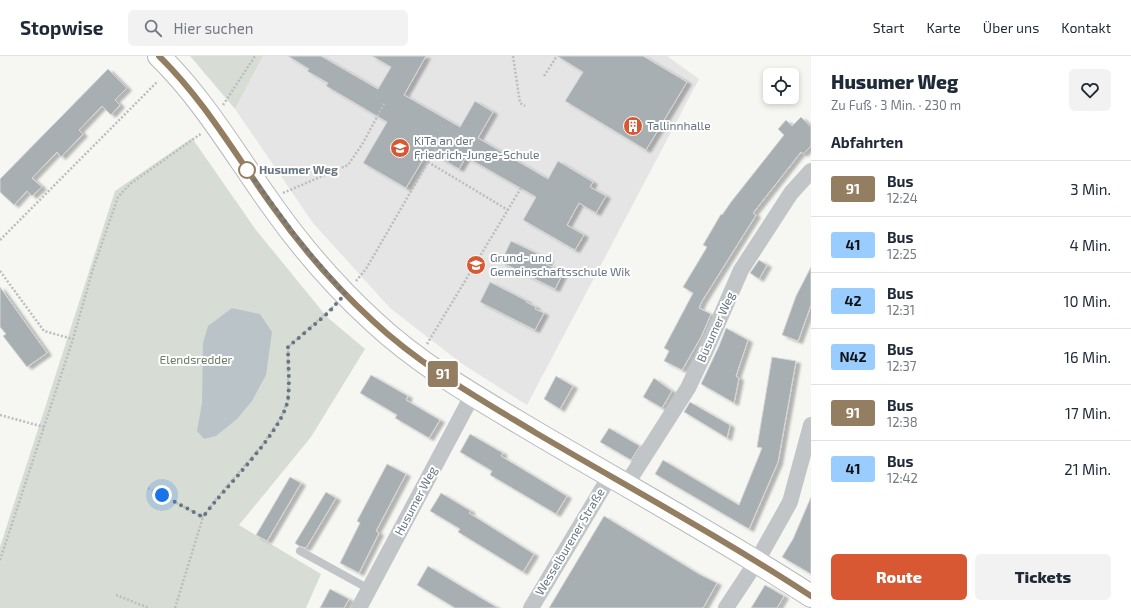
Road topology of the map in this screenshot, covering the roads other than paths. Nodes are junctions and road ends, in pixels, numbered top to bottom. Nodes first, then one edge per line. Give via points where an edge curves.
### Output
1 (165, 62) edge
2 (811, 171) edge
3 (473, 394) junction
4 (811, 425) edge
5 (618, 481) junction
6 (300, 551) dead end
7 (757, 561) junction
8 (369, 589) junction
9 (811, 596) edge
10 (359, 608) edge
11 (531, 608) edge
12 (726, 608) edge

1 - 3 main road via 214,121 300,242 345,294 373,322 411,353
2 - 5 street, Büsumer Weg via 791,193 741,270 688,388
3 - 5 main road
3 - 8 street, Husumer Weg
4 - 7 street via 790,502
5 - 7 main road
5 - 11 street, Wesselburener Straße
6 - 8 lane
7 - 9 main road
7 - 12 street
8 - 10 street, Husumer Weg

